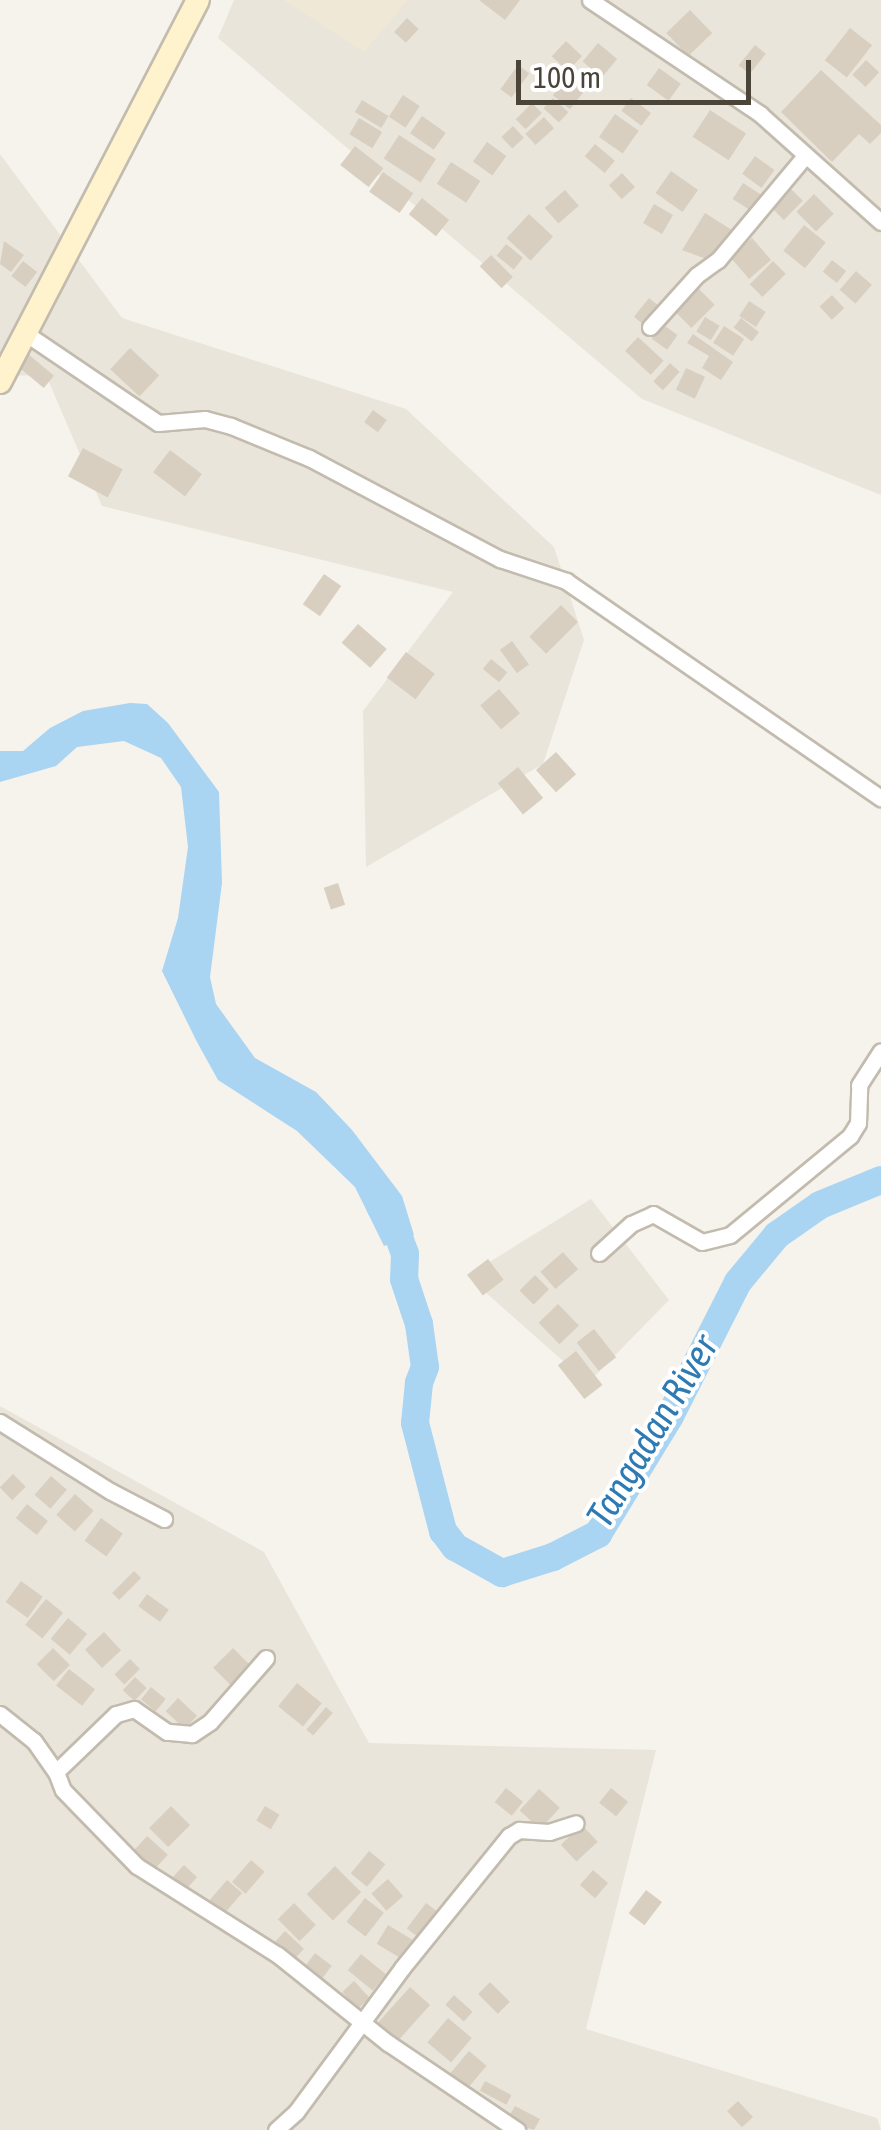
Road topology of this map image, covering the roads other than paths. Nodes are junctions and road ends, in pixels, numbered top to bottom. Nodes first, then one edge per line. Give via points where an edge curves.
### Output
1 (198, 0) edge
2 (590, 0) edge
3 (805, 156) junction
4 (881, 222) edge
5 (650, 327) dead end
6 (28, 335) junction
7 (0, 382) edge
8 (881, 798) edge
9 (881, 1051) edge
10 (600, 1254) dead end
11 (0, 1422) edge
12 (164, 1518) dead end
13 (266, 1658) dead end
14 (0, 1714) edge
15 (56, 1772) junction
16 (576, 1823) dead end
17 (363, 2022) junction
18 (276, 2130) edge
19 (518, 2130) edge

1 - 6 street
2 - 3 street via 760,114
3 - 4 street
3 - 5 street via 718,260
6 - 7 street
6 - 8 street via 158,423 205,419 232,426 309,458 500,559 566,581
9 - 10 street via 859,1086 858,1123 850,1136 730,1236 702,1242 652,1214
11 - 12 street
13 - 15 street via 192,1734 167,1732 128,1708
14 - 15 street via 34,1741
15 - 17 street via 71,1803 119,1852 278,1955
16 - 17 street via 510,1836
17 - 18 street
17 - 19 street

